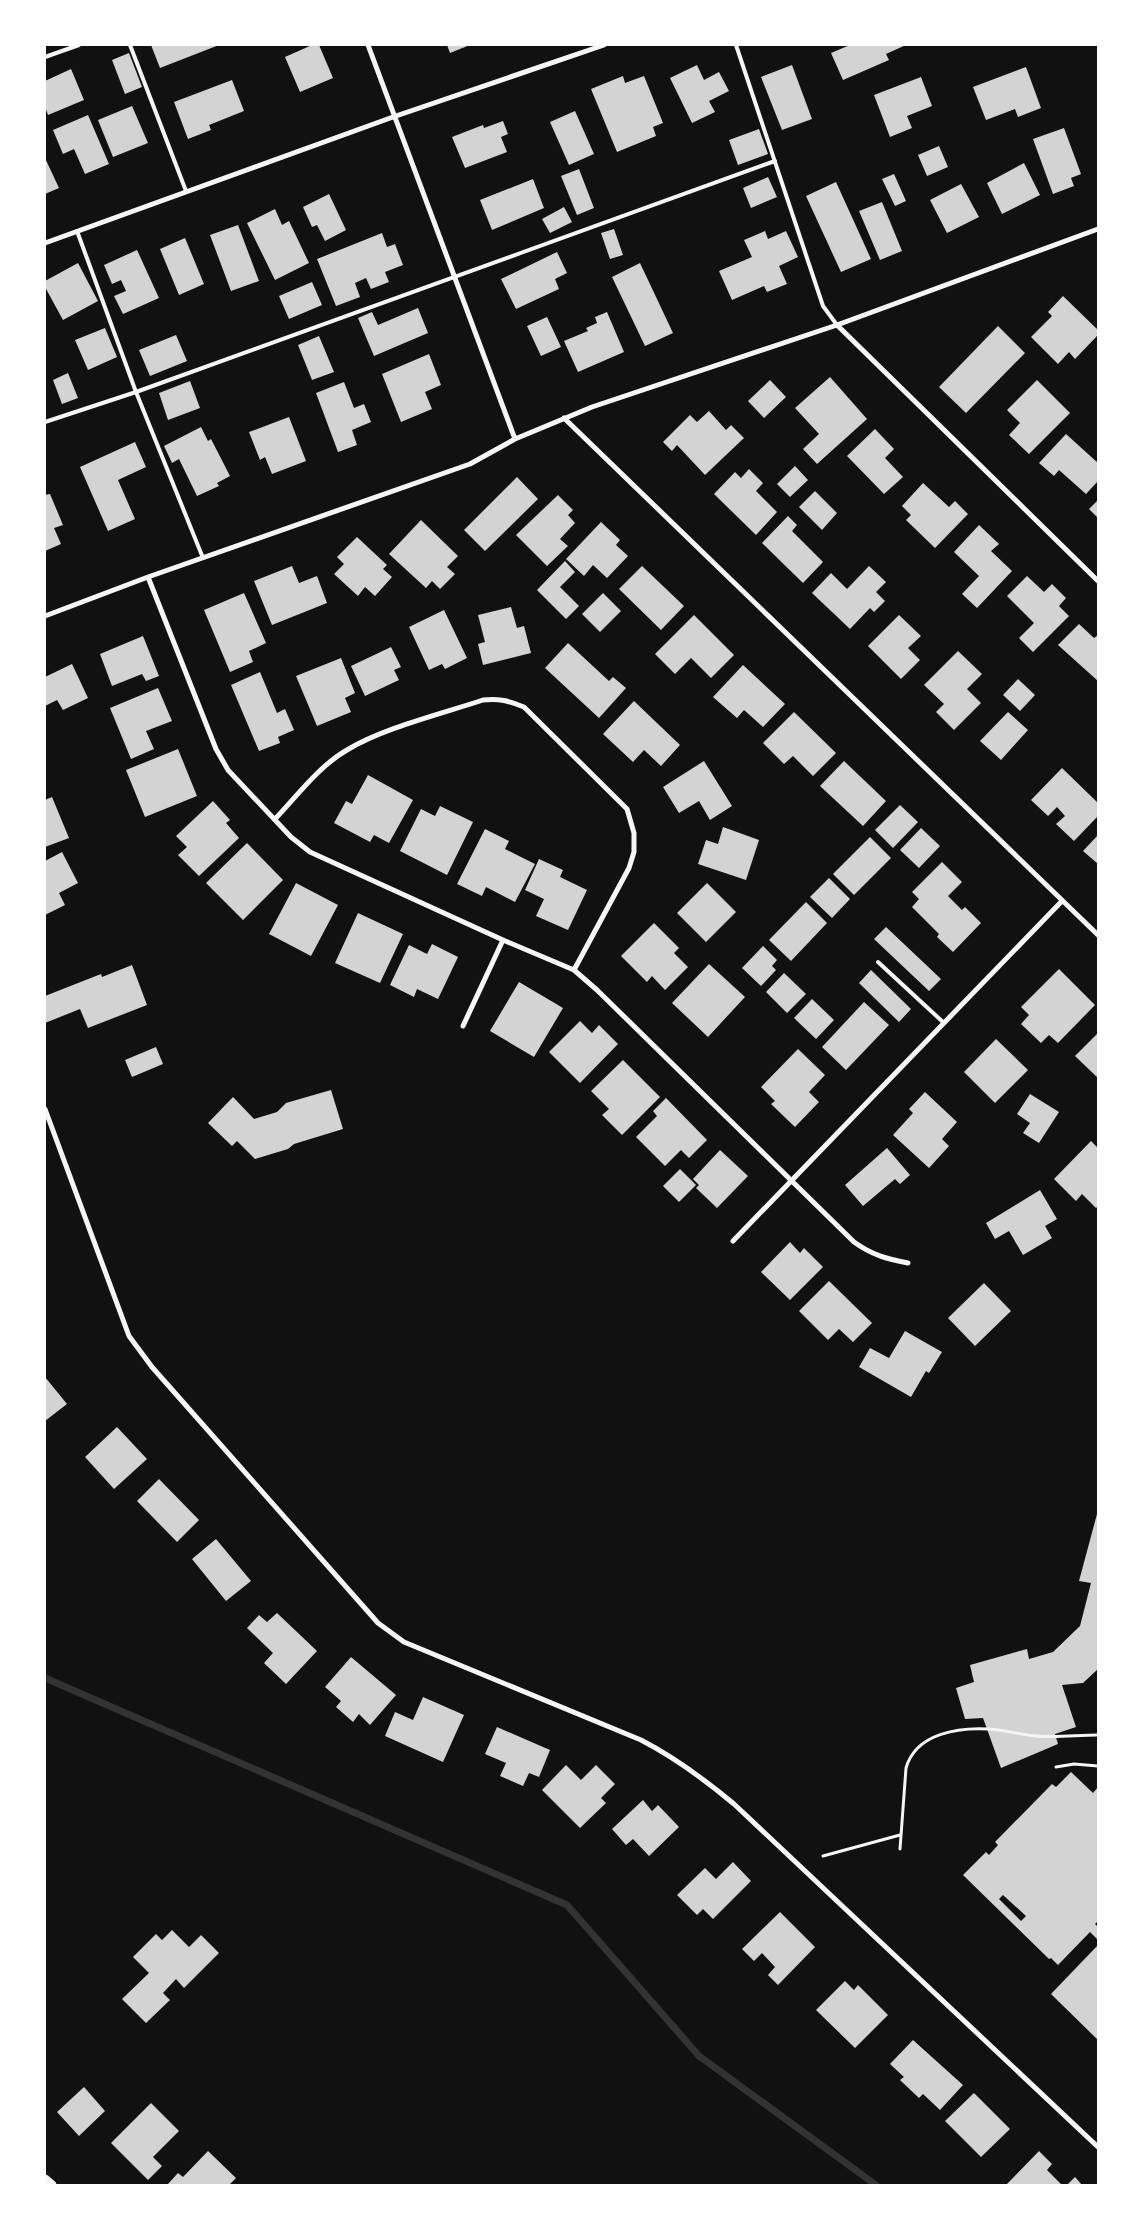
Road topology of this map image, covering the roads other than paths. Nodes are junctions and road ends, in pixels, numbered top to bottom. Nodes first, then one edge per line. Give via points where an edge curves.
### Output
1 (79, 45) edge
2 (130, 45) edge
3 (368, 45) edge
4 (604, 45) edge
5 (736, 45) edge
6 (45, 57) edge
7 (393, 117) junction
8 (775, 162) junction
9 (186, 191) junction
10 (1098, 230) edge
11 (77, 231) junction
12 (45, 243) edge
13 (454, 279) junction
14 (837, 325) junction
15 (136, 392) junction
16 (564, 418) junction
17 (45, 422) edge
18 (515, 439) junction
19 (203, 558) junction
20 (148, 578) junction
21 (1098, 581) edge
22 (45, 616) edge
23 (275, 818) junction
24 (1062, 901) junction
25 (1098, 935) edge
26 (503, 940) junction
27 (878, 962) dead end
28 (574, 970) junction
29 (944, 1023) junction
30 (463, 1026) dead end
31 (45, 1109) edge
32 (791, 1180) junction
33 (733, 1241) dead end
34 (908, 1263) dead end
35 (1098, 2147) edge
36 (45, 2179) edge
37 (52, 2185) edge

1 - 6 lane
2 - 9 lane
3 - 7 street
4 - 7 street
5 - 8 lane
7 - 9 street
7 - 13 street
8 - 13 lane
8 - 14 lane via 823,306
9 - 11 street
10 - 14 street
11 - 12 street
11 - 15 lane
13 - 15 lane
13 - 18 street
14 - 16 street
14 - 21 street
15 - 17 lane
15 - 19 lane
16 - 18 street
16 - 24 street
18 - 19 street via 470,464
19 - 20 street
20 - 22 street
20 - 23 street via 216,749 228,770
23 - 26 street via 310,852
23 - 28 street via 325,767 346,750 370,738 483,700 496,698 524,707 627,809 634,833 630,868
24 - 25 street
24 - 29 street
26 - 28 street
26 - 30 street
27 - 29 lane
28 - 32 street
29 - 32 street
31 - 35 street via 129,1336 152,1367 378,1623 413,1646 642,1740 698,1774 734,1804
32 - 33 street
32 - 34 street via 869,1253
36 - 37 street

